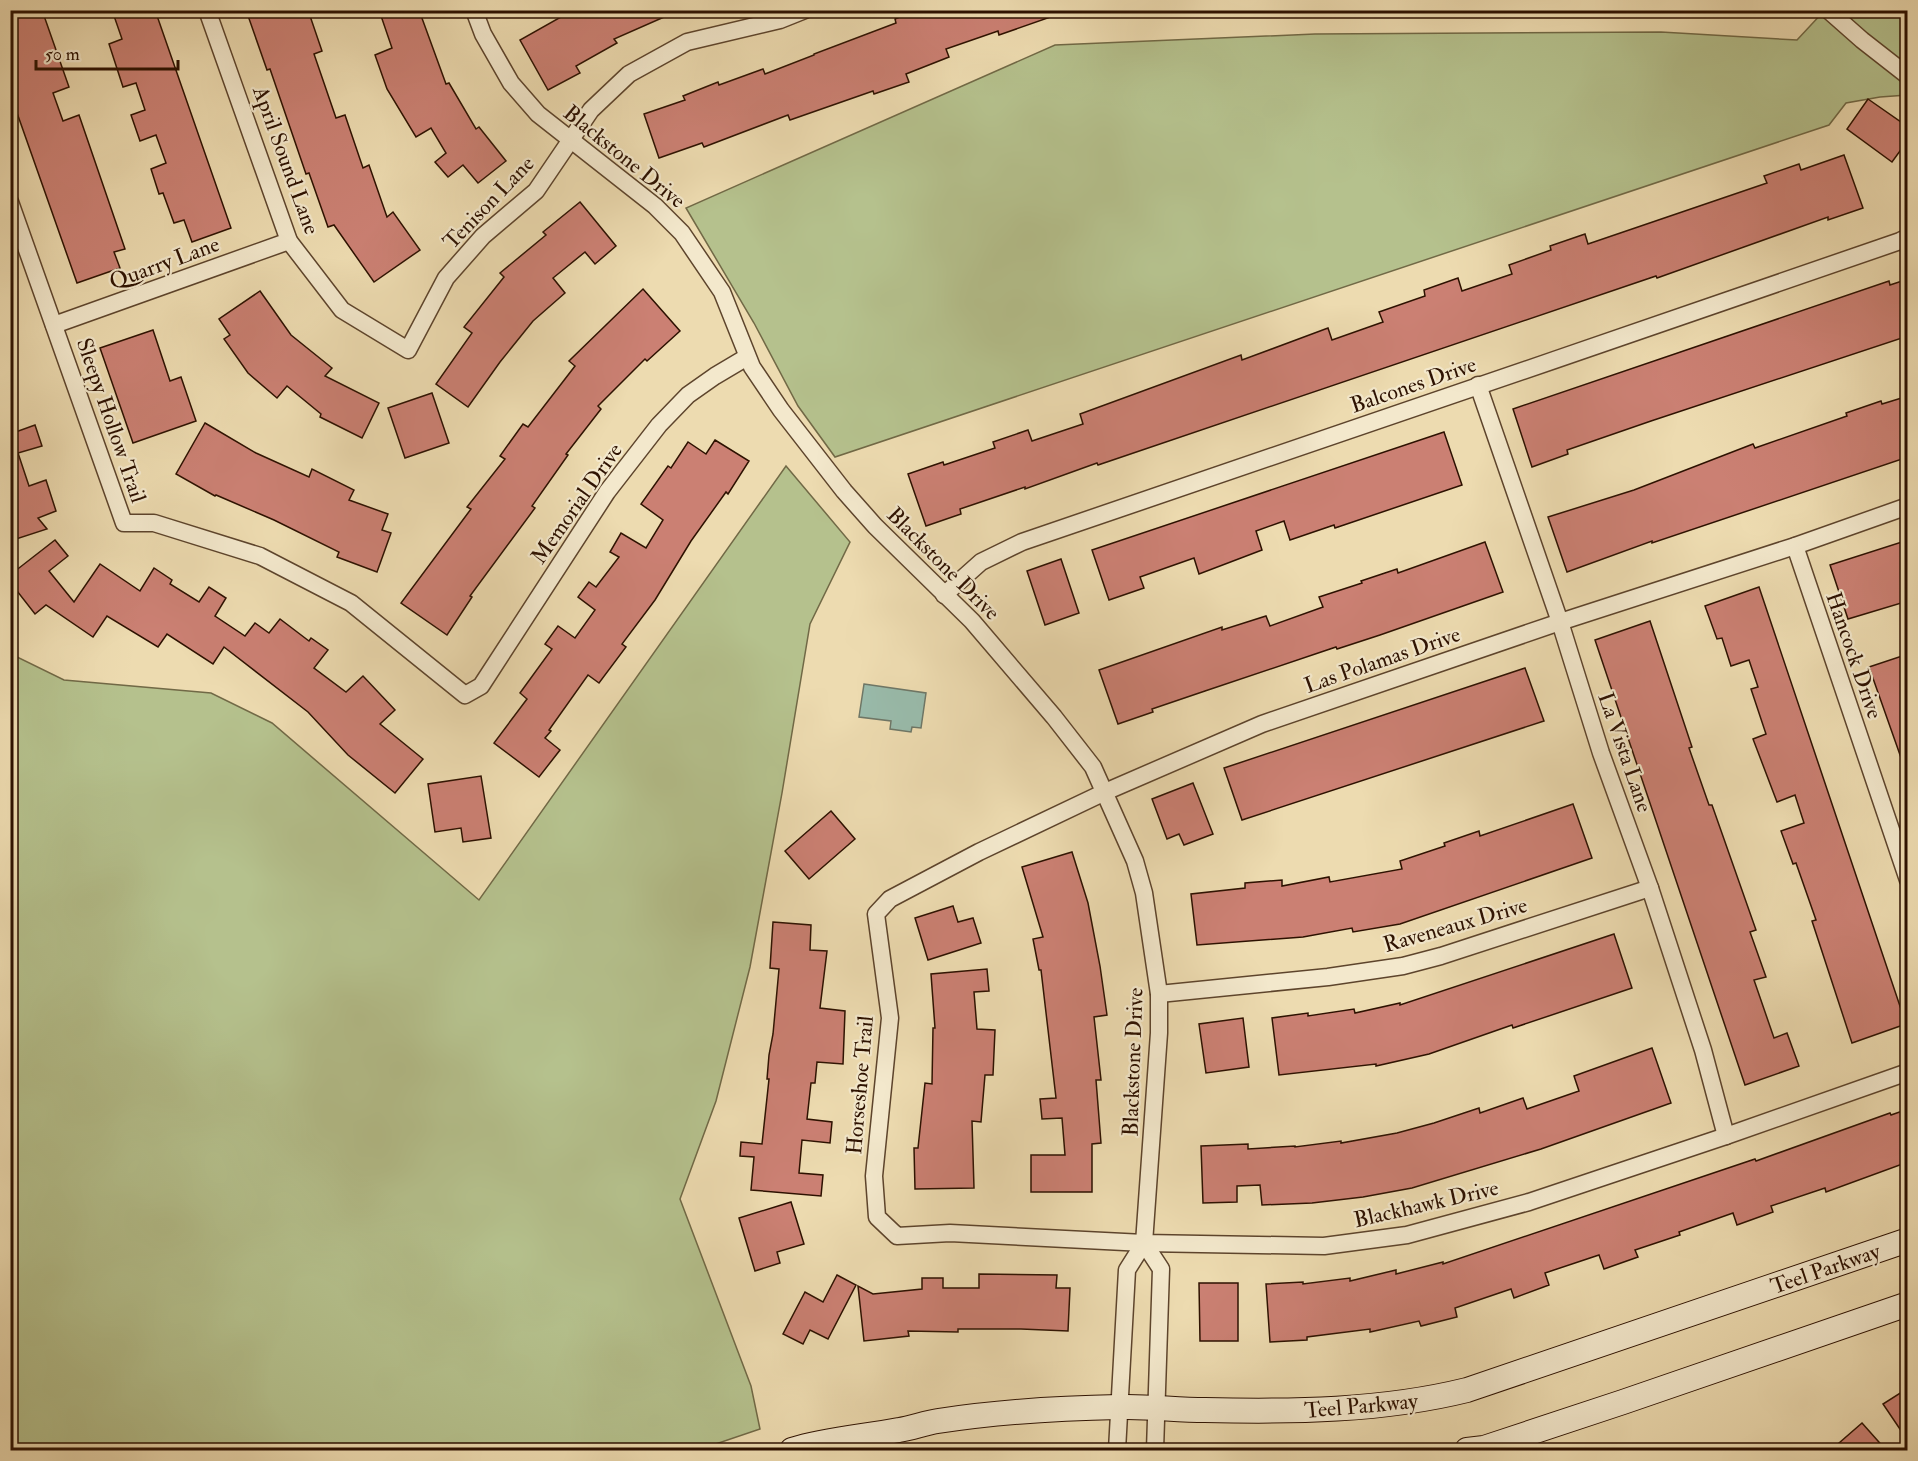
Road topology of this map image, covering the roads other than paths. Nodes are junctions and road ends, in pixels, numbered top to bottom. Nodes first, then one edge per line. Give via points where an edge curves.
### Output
1 (207, 10) edge
2 (474, 10) edge
3 (805, 10) edge
4 (1828, 10) edge
5 (1908, 76) edge
6 (571, 141) junction
7 (10, 202) edge
8 (1908, 237) edge
9 (289, 241) junction
10 (54, 325) junction
11 (408, 350) joint
12 (747, 357) junction
13 (1478, 385) junction
14 (1908, 506) edge
15 (1795, 546) junction
16 (944, 595) junction
17 (1560, 622) junction
18 (465, 695) joint
19 (1105, 792) junction
20 (1908, 880) edge
21 (1650, 888) junction
22 (890, 899) joint
23 (1160, 994) junction
24 (1908, 1072) edge
25 (1726, 1136) junction
26 (897, 1236) joint
27 (1144, 1243) junction
28 (1907, 1243) edge
29 (1908, 1304) edge
30 (1118, 1407) junction
31 (1156, 1407) junction
32 (792, 1450) edge
33 (1117, 1450) edge
34 (1155, 1450) edge
35 (1467, 1450) edge

1 - 9 street, April Sound Lane
2 - 6 street, Blackstone Drive via 511,83 538,114
3 - 6 street, Tenison Lane via 780,20 687,42 629,74 591,110
4 - 5 street
6 - 11 street, Tenison Lane via 536,191 483,236 446,278
6 - 12 street, Blackstone Drive via 655,206 682,233 722,292
7 - 10 street, Sleepy Hollow Trail
8 - 13 street, Balcones Drive
9 - 10 street, Quarry Lane
9 - 11 street, April Sound Lane via 342,310
10 - 18 street, Sleepy Hollow Trail via 124,523 154,523 260,556 351,603
12 - 16 street, Blackstone Drive via 781,410 843,491
12 - 18 street, Memorial Drive via 688,395 659,424 607,492 481,686
13 - 16 street, Balcones Drive via 1022,542 981,562
13 - 17 street, La Vista Lane
14 - 15 street, Las Polamas Drive
15 - 17 street, Las Polamas Drive
15 - 20 street, Hancock Drive
16 - 19 street, Blackstone Drive via 972,621 1054,717 1093,767
17 - 19 street, Las Polamas Drive via 1262,724
17 - 21 street, La Vista Lane via 1601,753
19 - 22 street, Las Polamas Drive
19 - 23 street, Blackstone Drive via 1126,836 1144,893
21 - 23 street, Raveneaux Drive via 1403,966
21 - 25 street, La Vista Lane via 1703,1050
22 - 26 street, Horseshoe Trail via 876,914 890,1018 874,1176 878,1217
23 - 27 street, Blackstone Drive
24 - 25 street, Blackhawk Drive
25 - 27 street, Blackhawk Drive via 1529,1202 1407,1235 1324,1246
26 - 27 street, Blackhawk Drive via 950,1233
27 - 30 street, Blackstone Drive via 1127,1270
27 - 31 street via 1161,1269
28 - 31 main road, Teel Parkway via 1434,1398 1297,1411
29 - 35 main road via 1623,1402 1484,1448
30 - 31 main road, Teel Parkway
30 - 32 main road, Teel Parkway via 937,1421 816,1442
30 - 33 street, Blackstone Drive
31 - 34 street

